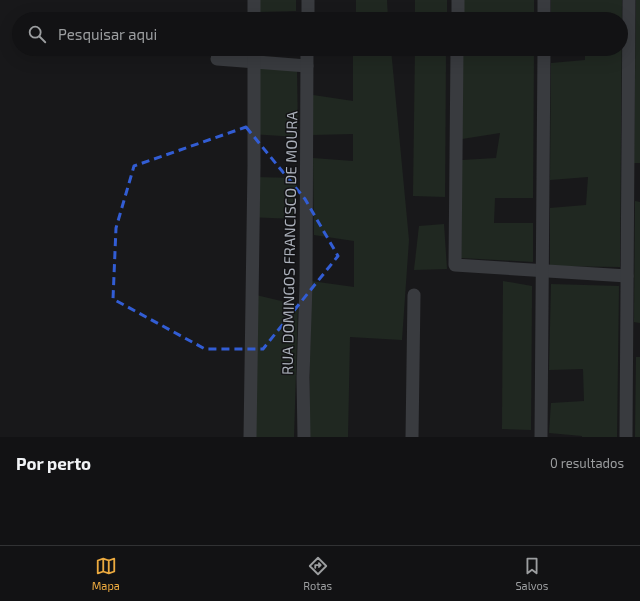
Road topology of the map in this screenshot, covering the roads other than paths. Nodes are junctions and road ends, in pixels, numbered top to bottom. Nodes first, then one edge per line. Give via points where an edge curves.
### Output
1 (254, 0) edge
2 (308, 0) edge
3 (458, 0) edge
4 (544, 0) edge
5 (629, 0) edge
6 (254, 12) edge
7 (308, 12) edge
8 (458, 12) edge
9 (544, 12) edge
10 (245, 56) edge
11 (254, 56) edge
12 (259, 56) edge
13 (308, 56) edge
14 (457, 56) edge
15 (544, 56) edge
16 (217, 59) dead end
17 (307, 66) junction
18 (542, 270) junction
19 (627, 276) junction
20 (414, 295) dead end
21 (250, 437) edge
22 (304, 437) edge
23 (412, 437) edge
24 (541, 437) edge
25 (626, 437) edge

1 - 6 street
2 - 7 street
3 - 8 street
4 - 9 street
5 - 19 street
10 - 16 street
11 - 21 street
12 - 17 street
13 - 17 street, RUA DOMINGOS FRANCISCO DE MOURA
14 - 18 street via 455,265
15 - 18 street
17 - 22 street, RUA DOMINGOS FRANCISCO DE MOURA
18 - 19 street
18 - 24 street
19 - 25 street
20 - 23 street

